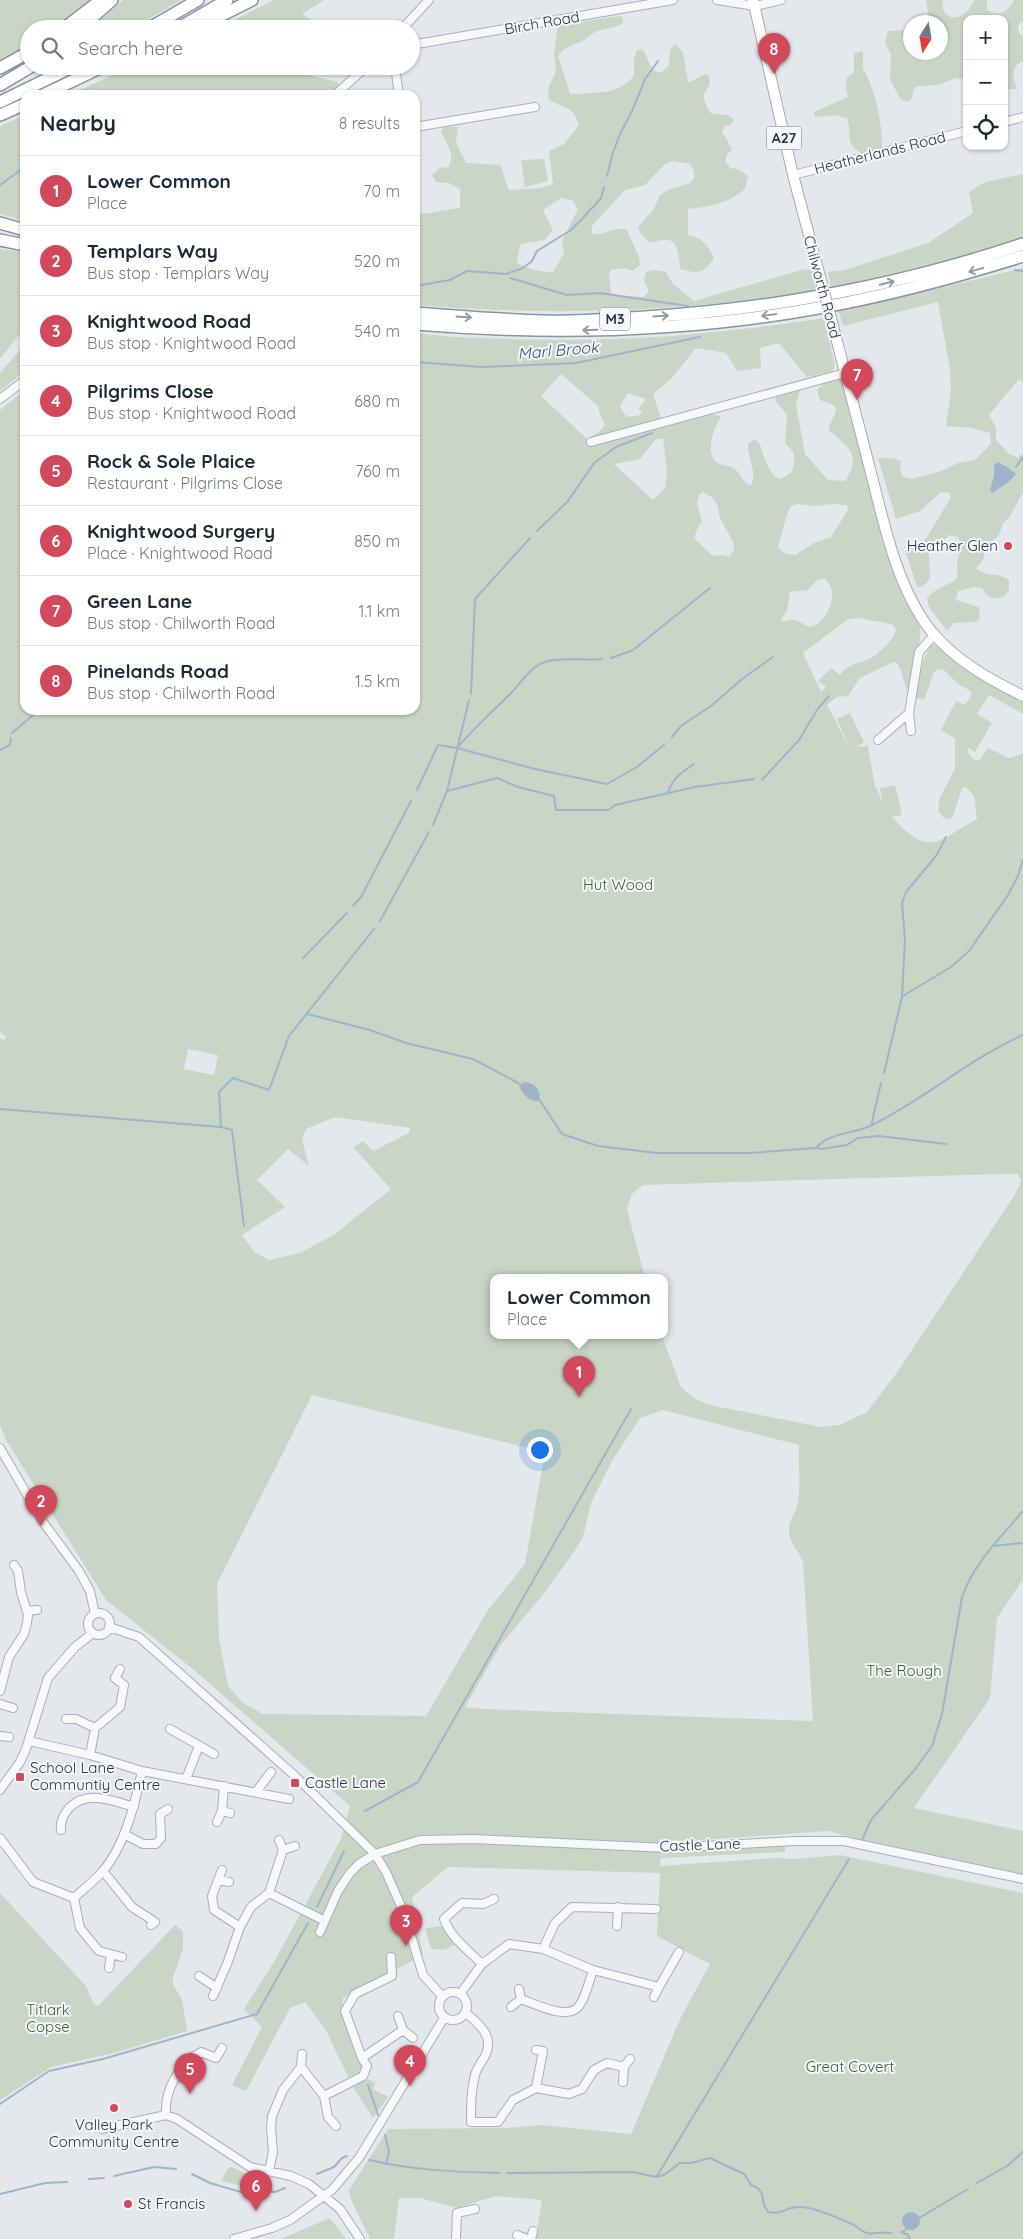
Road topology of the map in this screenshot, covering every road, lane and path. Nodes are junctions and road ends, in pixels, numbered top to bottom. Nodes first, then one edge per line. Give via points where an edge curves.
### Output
1 (101, 0) edge
2 (112, 0) edge
3 (198, 0) edge
4 (227, 0) edge
5 (252, 0) edge
6 (429, 0) edge
7 (673, 0) edge
8 (717, 0) edge
9 (781, 0) edge
10 (754, 3) edge
11 (75, 20) edge
12 (90, 20) edge
13 (164, 20) edge
14 (193, 20) edge
15 (212, 20) edge
16 (410, 20) edge
17 (420, 43) edge
18 (20, 57) edge
19 (0, 68) edge
20 (20, 74) edge
21 (56, 75) edge
22 (86, 75) edge
23 (89, 75) edge
24 (357, 75) edge
25 (396, 75) edge
26 (78, 79) junction
27 (0, 86) edge
28 (25, 90) edge
29 (54, 90) edge
30 (341, 90) edge
31 (398, 90) edge
32 (20, 92) edge
33 (0, 102) edge
34 (20, 106) edge
35 (535, 107) dead end
36 (0, 115) edge
37 (1023, 117) edge
38 (1008, 121) edge
39 (420, 126) edge
40 (963, 132) edge
41 (793, 175) junction
42 (0, 223) edge
43 (20, 229) edge
44 (0, 240) edge
45 (20, 244) edge
46 (1023, 244) edge
47 (1023, 256) edge
48 (420, 313) edge
49 (420, 324) edge
50 (845, 373) junction
51 (20, 384) edge
52 (0, 399) edge
53 (591, 442) dead end
54 (935, 634) junction
55 (1023, 696) edge
56 (909, 713) junction
57 (911, 730) dead end
58 (878, 740) dead end
59 (0, 1448) edge
60 (14, 1565) dead end
61 (37, 1610) dead end
62 (27, 1611) junction
63 (95, 1614) junction
64 (109, 1627) junction
65 (93, 1633) junction
66 (4, 1660) edge
67 (120, 1669) dead end
68 (0, 1691) edge
69 (0, 1704) edge
70 (14, 1708) dead end
71 (79, 1709) dead end
72 (66, 1718) dead end
73 (76, 1719) junction
74 (95, 1728) junction
75 (170, 1729) dead end
76 (0, 1736) edge
77 (9, 1737) dead end
78 (29, 1741) junction
79 (199, 1746) junction
80 (90, 1754) junction
81 (214, 1754) dead end
82 (142, 1771) junction
83 (271, 1772) dead end
84 (186, 1779) junction
85 (224, 1786) junction
86 (0, 1790) edge
87 (256, 1792) junction
88 (289, 1799) dead end
89 (134, 1806) junction
90 (154, 1808) dead end
91 (168, 1809) dead end
92 (160, 1814) junction
93 (217, 1822) dead end
94 (60, 1824) dead end
95 (124, 1834) junction
96 (1, 1840) edge
97 (279, 1840) dead end
98 (295, 1846) dead end
99 (283, 1850) junction
100 (375, 1854) junction
101 (222, 1870) dead end
102 (103, 1871) junction
103 (1023, 1879) edge
104 (218, 1880) junction
105 (229, 1882) dead end
106 (269, 1893) junction
107 (74, 1898) junction
108 (494, 1899) dead end
109 (618, 1907) junction
110 (656, 1910) dead end
111 (156, 1921) dead end
112 (325, 1921) junction
113 (240, 1926) junction
114 (617, 1926) dead end
115 (320, 1932) dead end
116 (542, 1949) junction
117 (679, 1952) dead end
118 (111, 1954) junction
119 (122, 1957) dead end
120 (391, 1957) dead end
121 (482, 1964) junction
122 (108, 1968) dead end
123 (593, 1970) junction
124 (199, 1976) dead end
125 (659, 1987) junction
126 (217, 1988) junction
127 (519, 1989) dead end
128 (460, 1994) junction
129 (213, 1996) dead end
130 (442, 1996) junction
131 (654, 1997) dead end
132 (521, 1999) junction
133 (511, 2007) dead end
134 (466, 2013) junction
135 (398, 2016) dead end
136 (444, 2018) junction
137 (404, 2030) junction
138 (412, 2038) dead end
139 (222, 2048) dead end
140 (541, 2048) dead end
141 (302, 2054) dead end
142 (362, 2058) junction
143 (630, 2059) dead end
144 (301, 2067) junction
145 (624, 2067) junction
146 (623, 2082) dead end
147 (536, 2088) junction
148 (324, 2096) junction
149 (166, 2115) junction
150 (328, 2118) junction
151 (321, 2124) dead end
152 (336, 2126) dead end
153 (102, 2129) dead end
154 (269, 2172) junction
155 (326, 2196) junction
156 (475, 2208) dead end
157 (517, 2235) dead end
158 (530, 2236) edge
159 (234, 2239) edge
160 (360, 2239) edge
161 (456, 2239) edge

1 - 11 highway
2 - 12 highway
3 - 13 highway
4 - 14 highway
5 - 15 highway
6 - 16 street
7 - 17 street, Birch Road
8 - 10 street
9 - 10 street
10 - 41 main road, Chilworth Road / A27
18 - 19 highway
20 - 27 highway
21 - 28 highway
22 - 26 highway
23 - 26 highway
24 - 30 street
25 - 31 street
26 - 29 highway
32 - 33 highway
34 - 36 highway
35 - 39 street
37 - 38 street
40 - 41 street, Heatherlands Road
41 - 50 main road, Chilworth Road / A27, bridge
42 - 43 highway
44 - 45 highway
48 -> 46 highway, M3 via 545,321 708,313 815,298 877,285 976,260
47 -> 49 highway, M3 via 877,295 743,319 573,330
50 - 53 street
50 - 54 main road, Chilworth Road / A27 via 896,560 920,614
51 - 52 street
54 - 55 main road, Chilworth Road / A27 via 973,669
54 - 56 street via 919,652
56 - 57 street
56 - 58 street
59 - 63 street via 43,1522 79,1571 90,1591
60 - 62 street
61 - 62 street
62 - 66 street via 26,1629
63 - 64 street via 106,1616
63 - 65 street via 88,1624
64 - 65 street via 102,1634
64 - 100 street via 139,1637 296,1776
65 - 78 street via 75,1647 48,1678
66 - 68 street
67 - 74 street via 111,1676 124,1685 120,1707
69 - 70 street
71 - 73 street
72 - 73 street
73 - 74 street
74 - 80 street
75 - 79 street
76 - 77 street
78 - 80 street
78 - 86 street via 20,1762
79 - 81 street
79 - 84 street
80 - 82 street
82 - 84 street
82 - 89 street
83 - 87 street
84 - 85 street
85 - 87 street
85 - 93 street via 226,1812
87 - 88 street
89 - 94 street via 88,1797 77,1801 64,1813
89 - 95 street
90 - 92 street
91 - 92 street
92 - 95 street via 161,1838 156,1844 142,1844
95 - 102 street
96 - 107 street via 33,1882
97 - 99 street
98 - 99 street
99 - 106 street
100 - 103 street, Castle Lane via 420,1840 474,1839 667,1848 844,1841
100 - 112 street, Castle Lane via 350,1873
100 - 130 street via 404,1913 424,1975
101 - 104 street
102 - 107 street
102 - 111 street via 132,1907
104 - 105 street
104 - 113 street via 212,1896 214,1910
106 - 112 street
106 - 113 street via 251,1907
107 - 118 street via 80,1928 99,1951
108 - 121 street via 483,1904 462,1903 444,1919 460,1944
109 - 110 street
109 - 114 street
109 - 116 street via 572,1907 555,1923
112 - 115 street, Castle Lane
113 - 126 street
116 - 121 street via 509,1944
116 - 123 street
117 - 125 street
118 - 119 street
118 - 122 street
120 - 142 street via 395,1977 355,1994 345,2011
121 - 128 street
123 - 125 street
123 - 132 street via 580,2006 574,2011 553,2010
124 - 126 street
125 - 131 street
126 - 129 street
127 - 132 street
128 - 130 street via 452,1992
128 - 134 street via 466,2002
130 - 136 street via 439,2008
132 - 133 street
134 - 136 street via 458,2020
134 - 147 street via 484,2029 489,2041 476,2072 471,2122 498,2122 513,2100
135 - 137 street
136 - 155 street via 359,2158
137 - 138 street
137 - 142 street
139 - 149 street via 216,2058 201,2052 191,2059 164,2101
140 - 147 street
141 - 144 street
142 - 148 street via 367,2066 363,2076
143 - 145 street
144 - 148 street
144 - 154 street via 283,2090 272,2116
145 - 146 street
145 - 147 street via 607,2063 594,2070 582,2089 569,2094
148 - 150 street
149 - 153 street
149 - 154 street via 250,2167
150 - 151 street
150 - 152 street
154 - 155 street via 298,2178
155 - 159 street via 282,2224
155 - 160 street via 344,2213
156 - 161 street via 457,2213
157 - 158 street

